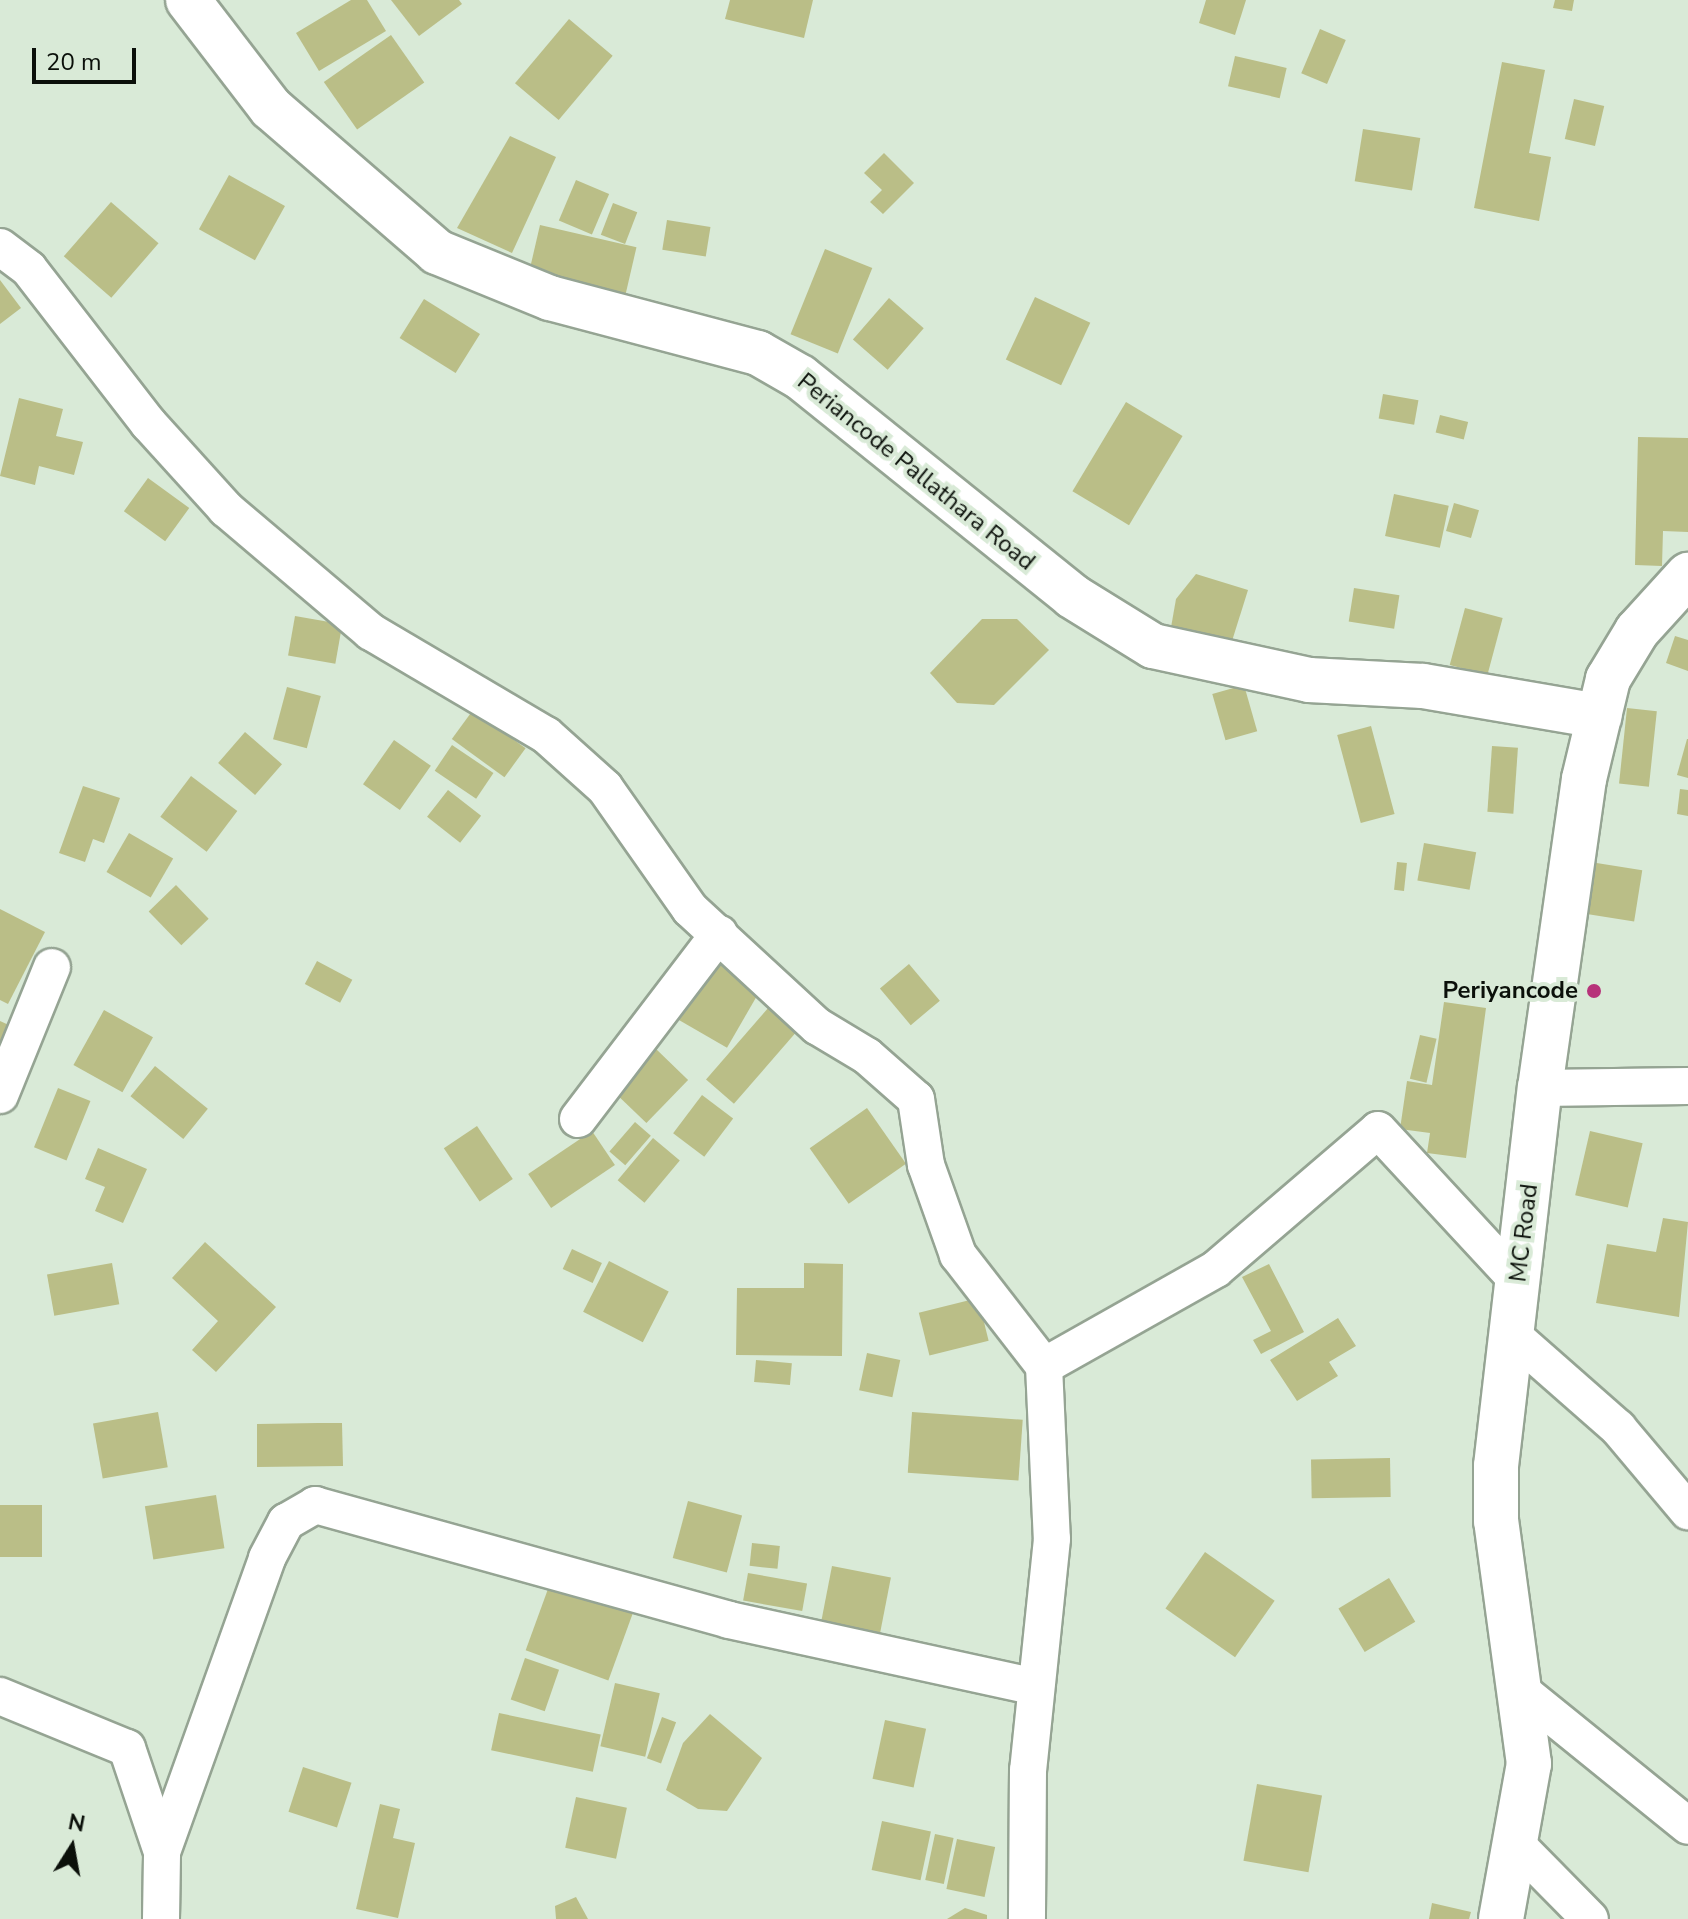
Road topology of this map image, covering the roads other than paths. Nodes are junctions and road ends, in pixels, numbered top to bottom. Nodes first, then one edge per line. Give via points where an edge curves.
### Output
1 (188, 0) edge
2 (0, 247) edge
3 (1688, 575) edge
4 (1599, 716) junction
5 (719, 934) junction
6 (52, 967) dead end
7 (1688, 1086) edge
8 (1540, 1088) junction
9 (0, 1095) edge
10 (578, 1119) dead end
11 (1519, 1282) junction
12 (1510, 1333) junction
13 (1044, 1366) junction
14 (1688, 1511) edge
15 (1036, 1687) junction
16 (1524, 1693) junction
17 (0, 1696) edge
18 (1688, 1826) edge
19 (1514, 1842) junction
20 (162, 1852) junction
21 (161, 1919) edge
22 (1027, 1919) edge
23 (1501, 1919) edge
24 (1590, 1919) edge

1 - 4 main road, Periancode Pallathara Road via 271,108 437,252 550,298 758,353 800,377 1072,596 1153,646 1309,680 1423,686
2 - 5 street via 29,269 149,424 226,509 371,632 546,735 605,788 649,857
3 - 4 main road, MC Road via 1637,631 1608,679
4 - 8 main road, MC Road
5 - 10 street
5 - 13 street via 817,1026 867,1056 916,1099 926,1165 958,1255
6 - 9 street
7 - 8 street
8 - 11 main road, MC Road
11 - 12 main road, MC Road
11 - 13 street via 1378,1130 1216,1269
12 - 14 street via 1618,1428
12 - 16 main road, MC Road via 1499,1398 1496,1521
13 - 15 street via 1052,1539
15 - 20 street via 729,1620 315,1505 286,1522 267,1558
15 - 22 street
16 - 18 street
16 - 19 main road, MC Road via 1529,1764
17 - 20 street via 127,1748
19 - 23 main road, MC Road
19 - 24 street
20 - 21 street

